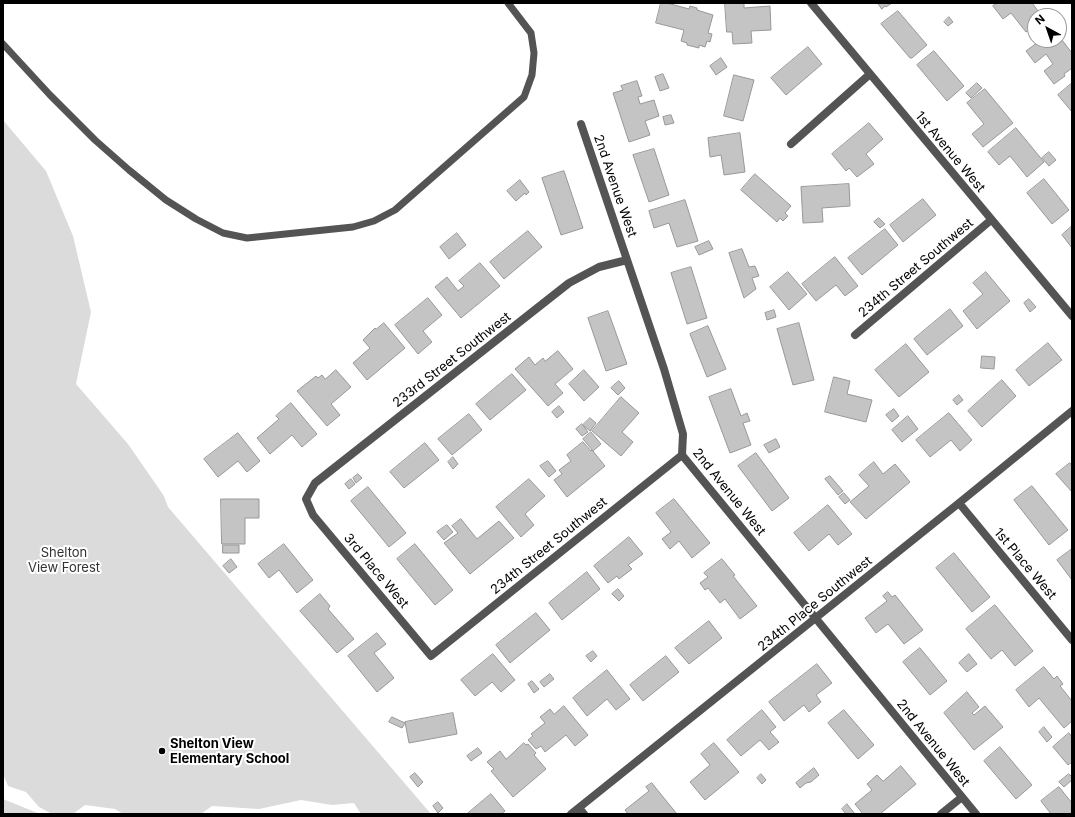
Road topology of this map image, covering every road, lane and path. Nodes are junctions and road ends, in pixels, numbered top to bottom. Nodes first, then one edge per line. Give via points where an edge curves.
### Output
1 (508, 3) edge
2 (811, 3) edge
3 (3, 44) edge
4 (870, 74) junction
5 (581, 124) dead end
6 (790, 144) dead end
7 (991, 220) junction
8 (627, 260) junction
9 (1072, 316) edge
10 (855, 335) dead end
11 (1072, 411) edge
12 (682, 455) junction
13 (306, 499) joint
14 (959, 503) junction
15 (816, 619) junction
16 (1072, 640) edge
17 (431, 656) joint
18 (962, 797) junction
19 (581, 811) edge
20 (571, 814) edge
21 (941, 814) edge
22 (976, 814) edge

1 - 3 lane via 531,33 534,53 532,75 524,97 396,210 374,221 353,227 247,238 223,233 166,200 95,140
2 - 4 street, 1st Avenue West
4 - 6 street
4 - 7 street, 1st Avenue West
5 - 8 street, 2nd Avenue West
7 - 9 street, 1st Avenue West
7 - 10 street, 234th Street Southwest
8 - 12 street, 2nd Avenue West via 683,434
8 - 13 street, 233rd Street Southwest via 599,268 569,283 315,483
11 - 14 street, 234th Place Southwest
12 - 15 street, 2nd Avenue West
12 - 17 street, 234th Street Southwest
13 - 17 street, 3rd Place West via 313,515
14 - 15 street, 234th Place Southwest
14 - 16 street, 1st Place West
15 - 18 street, 2nd Avenue West
15 - 19 street, 234th Place Southwest
18 - 21 street
18 - 22 street, 2nd Avenue West
19 - 20 street, 234th Place Southwest

